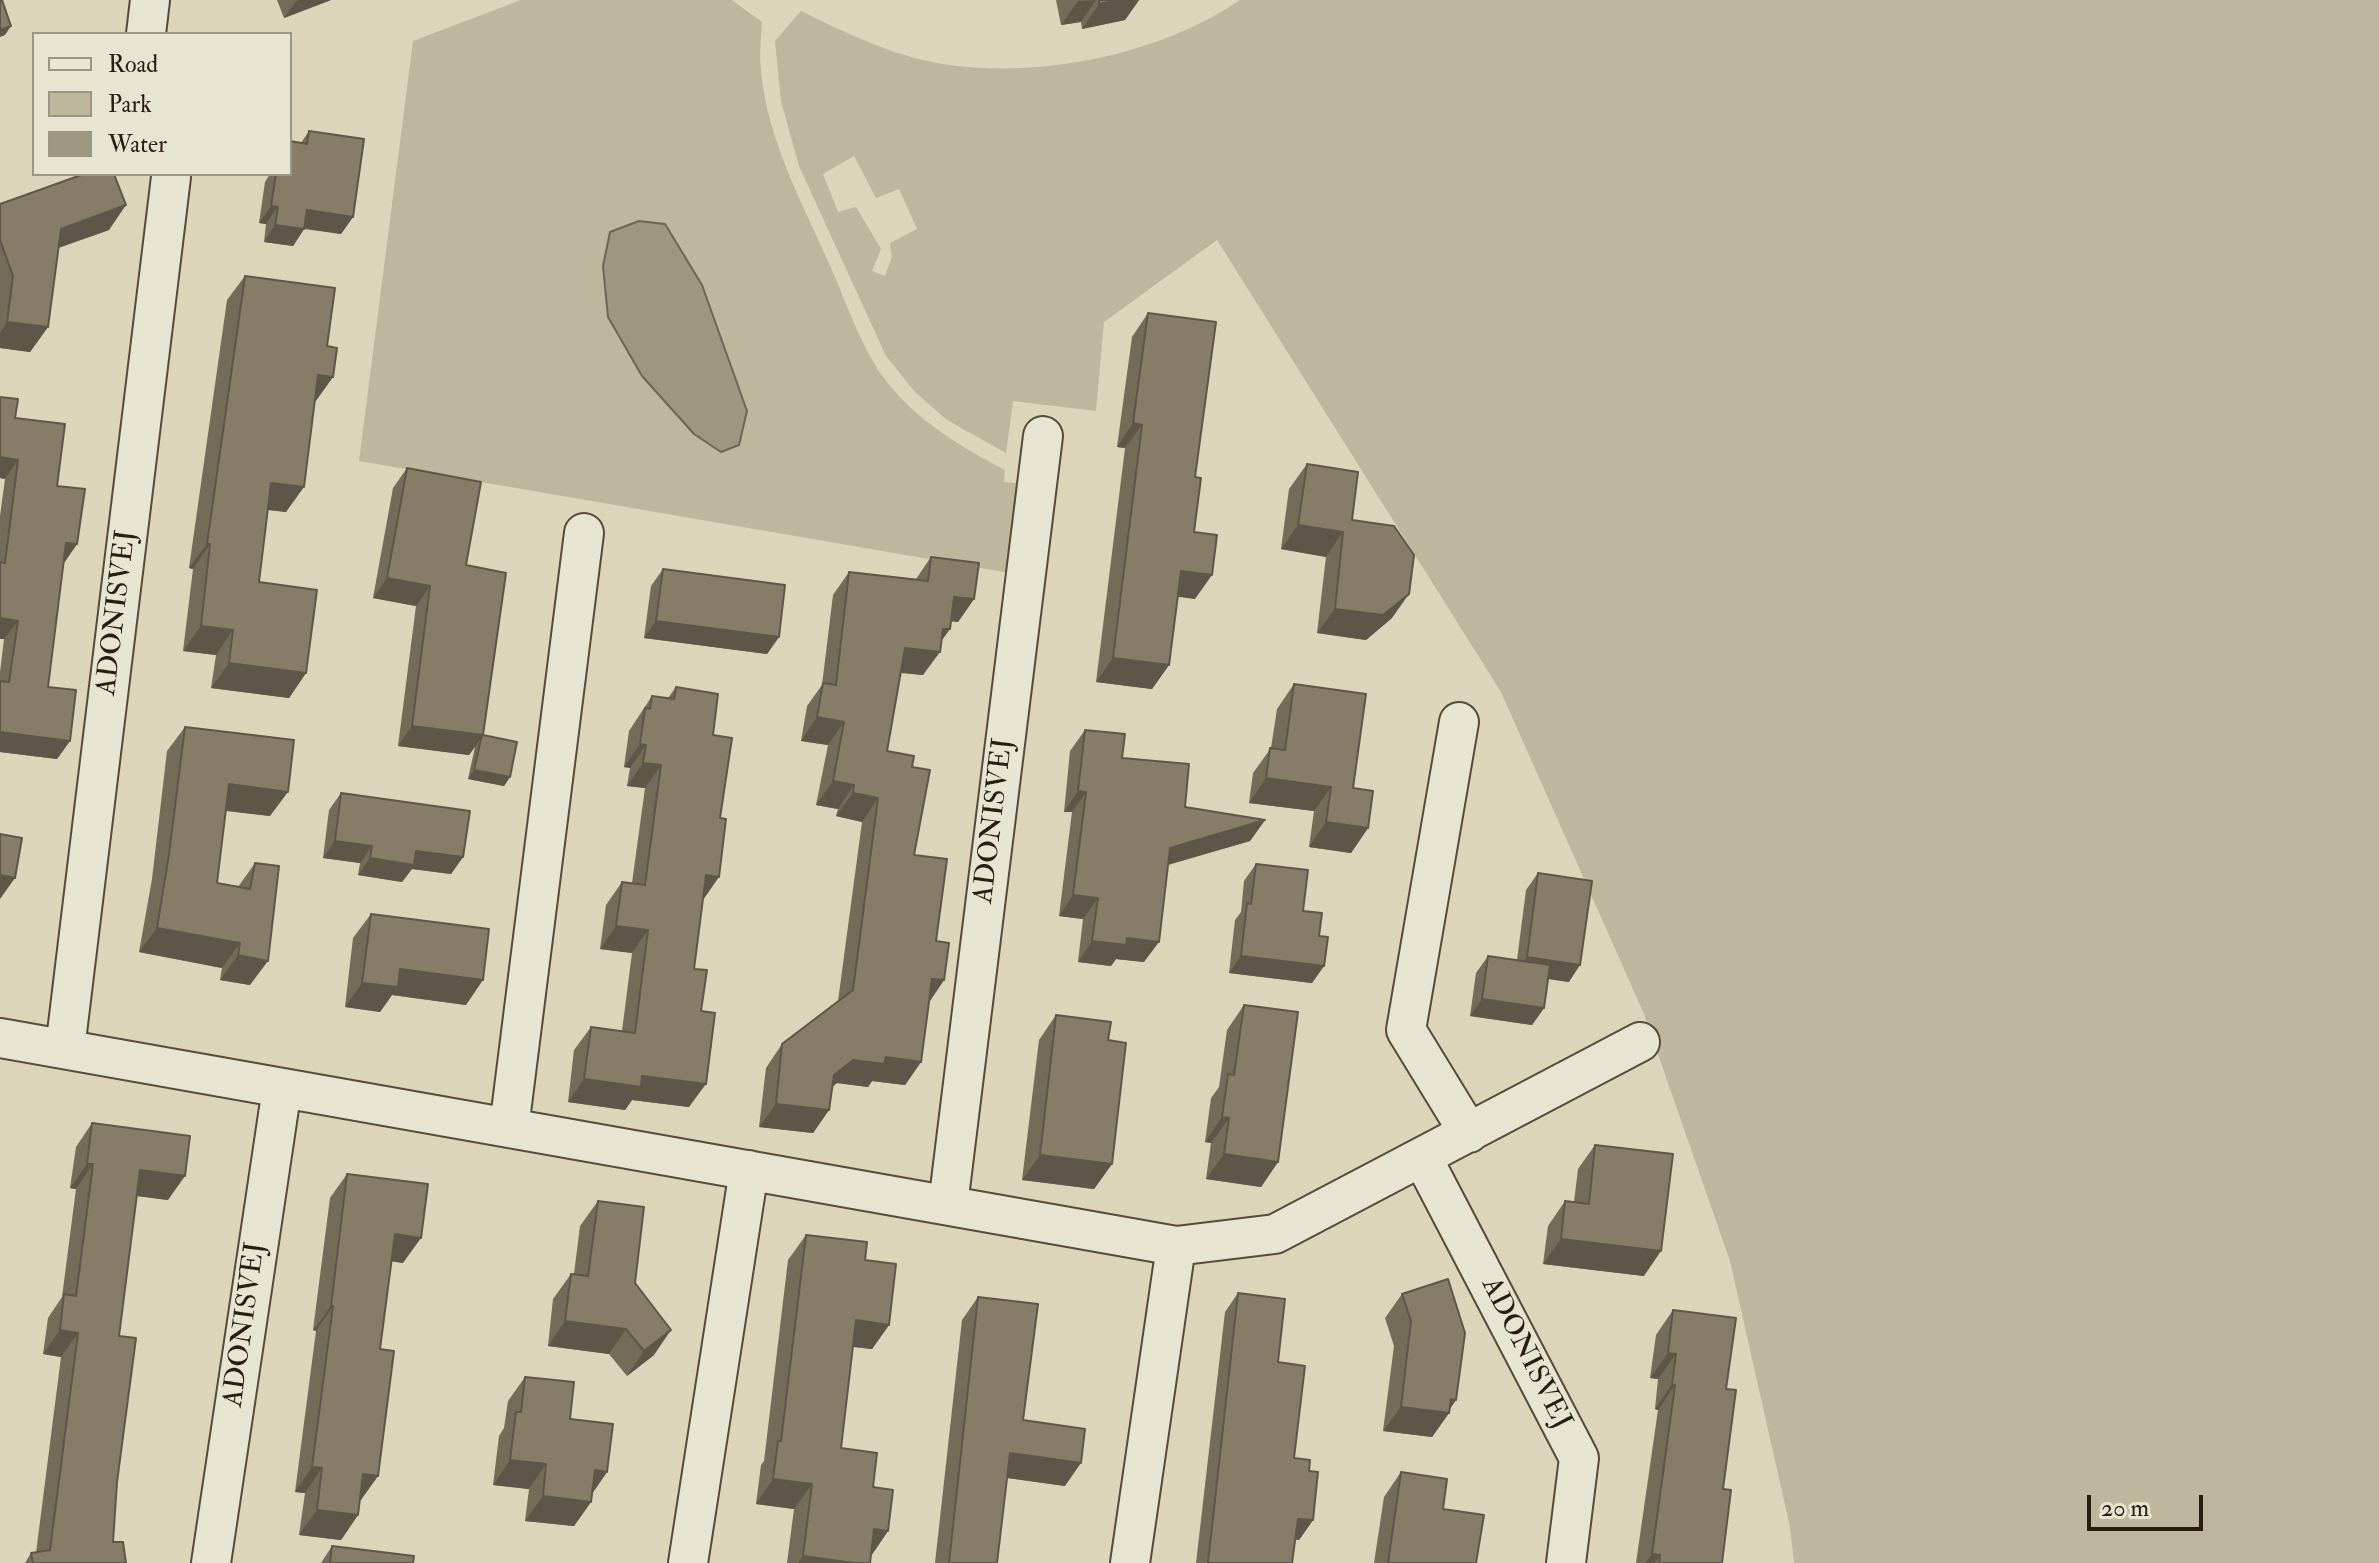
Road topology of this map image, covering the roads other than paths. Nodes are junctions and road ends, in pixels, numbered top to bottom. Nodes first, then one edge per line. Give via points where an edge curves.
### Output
1 (150, 0) edge
2 (146, 32) edge
3 (171, 177) dead end
4 (1043, 436) dead end
5 (584, 533) dead end
6 (1459, 722) dead end
7 (0, 1038) edge
8 (1640, 1042) dead end
9 (65, 1049) junction
10 (282, 1088) junction
11 (509, 1128) junction
12 (1469, 1133) junction
13 (1422, 1157) junction
14 (749, 1170) junction
15 (948, 1205) junction
16 (1176, 1246) junction
17 (211, 1563) edge
18 (688, 1563) edge
19 (1130, 1563) edge
20 (1566, 1563) edge

1 - 2 street
3 - 9 street, ADONISVEJ
4 - 15 street, ADONISVEJ
5 - 11 street
6 - 12 street via 1406,1030
7 - 9 street
8 - 12 street
9 - 10 street
10 - 11 street
10 - 17 street, ADONISVEJ
11 - 14 street
12 - 13 street
13 - 16 street via 1275,1234
13 - 20 street, ADONISVEJ via 1579,1458
14 - 15 street
14 - 18 street
15 - 16 street
16 - 19 street

